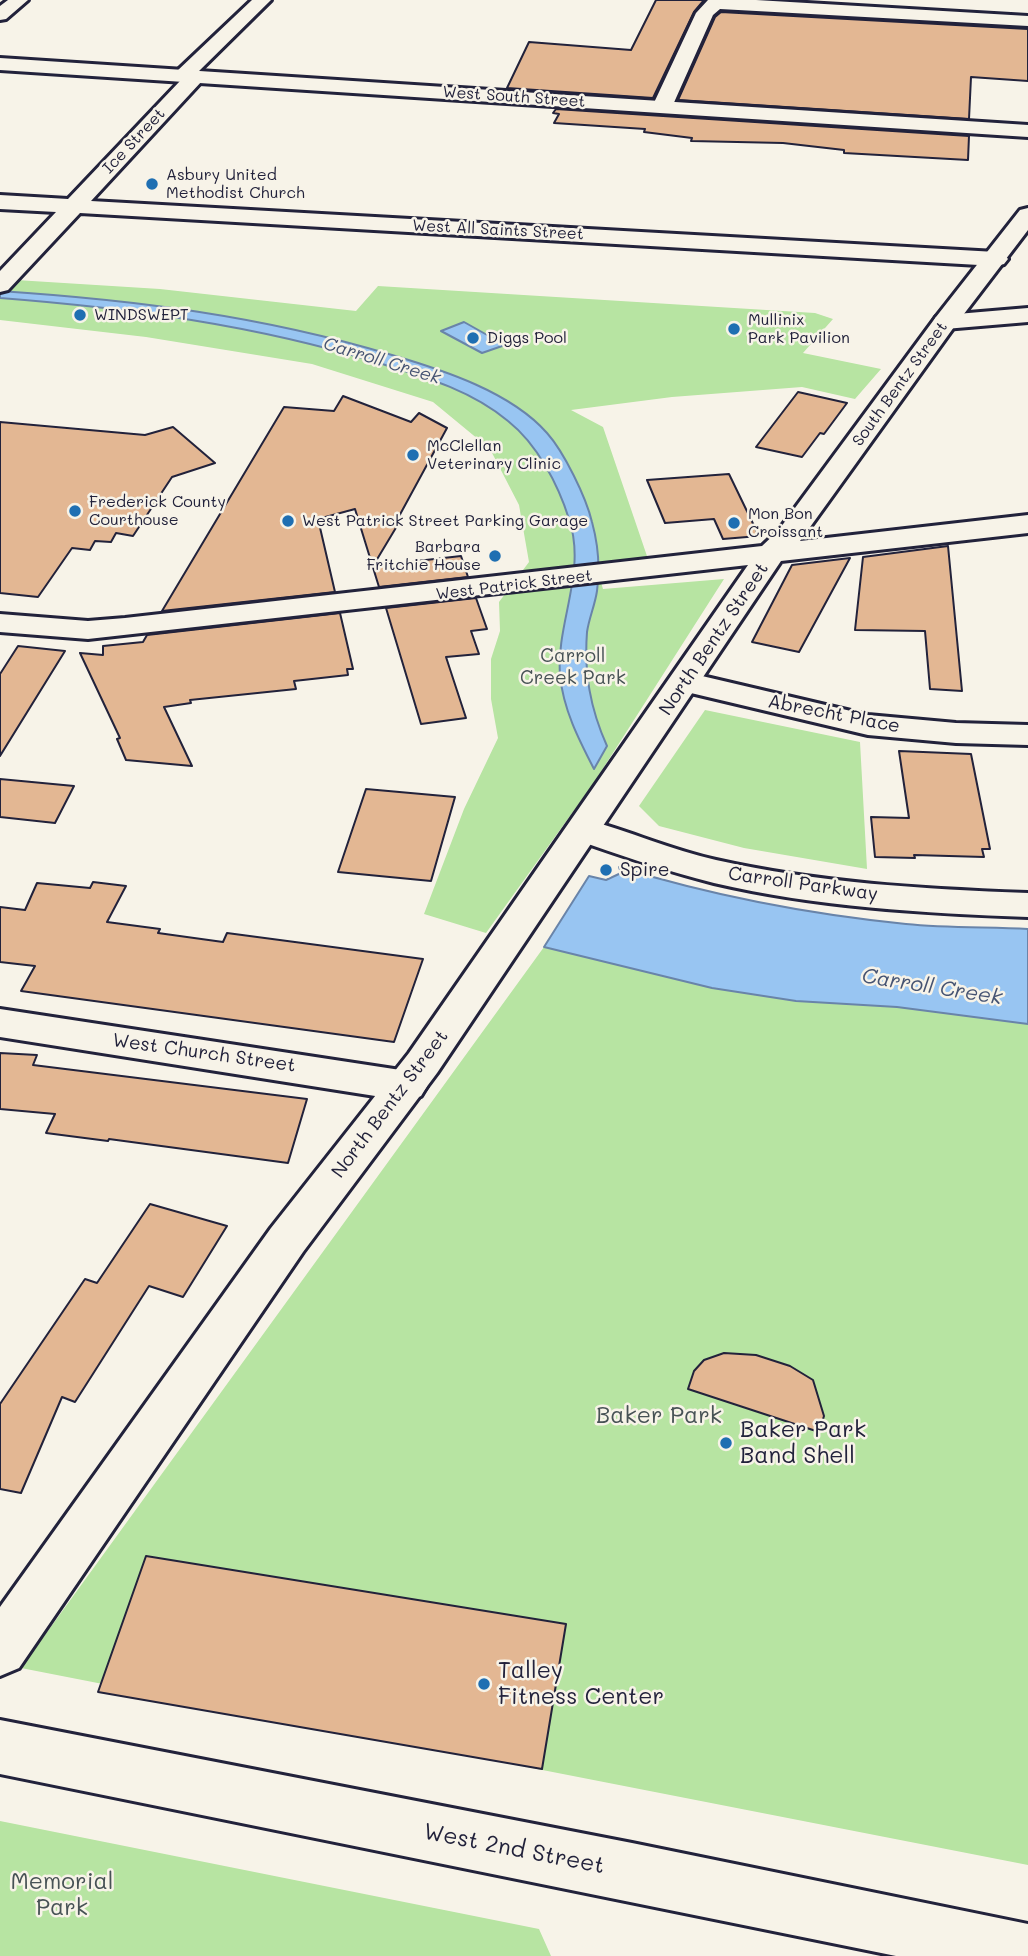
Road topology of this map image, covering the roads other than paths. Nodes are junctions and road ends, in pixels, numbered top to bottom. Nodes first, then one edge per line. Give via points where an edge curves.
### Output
1 (19, 0) edge
2 (262, 0) edge
3 (717, 1) edge
4 (0, 15) edge
5 (1028, 21) edge
6 (0, 64) edge
7 (189, 76) junction
8 (662, 107) junction
9 (1028, 131) edge
10 (0, 202) edge
11 (73, 206) junction
12 (1028, 215) edge
13 (996, 259) junction
14 (0, 285) edge
15 (1028, 314) edge
16 (945, 323) junction
17 (1028, 524) edge
18 (772, 552) junction
19 (0, 623) edge
20 (685, 682) junction
21 (1028, 735) edge
22 (584, 830) junction
23 (1028, 905) edge
24 (0, 1023) edge
25 (407, 1086) junction
26 (0, 1651) edge
27 (10, 1749) edge
28 (1028, 1954) edge

1 - 4 street
2 - 7 street, Ice Street
3 - 5 street
3 - 8 street via 705,13
6 - 7 street, West South Street
7 - 8 street, West South Street
7 - 11 street, Ice Street
8 - 9 street, West South Street
10 - 11 street, West All Saints Street
11 - 13 street, West All Saints Street
11 - 14 street, Ice Street
12 - 13 street, South Bentz Street
13 - 16 street, South Bentz Street
15 - 16 street
16 - 18 street, South Bentz Street via 788,537
17 - 18 street, West Patrick Street
18 - 19 street, West Patrick Street via 560,580 88,630
18 - 20 street, North Bentz Street
20 - 21 street, Abrecht Place via 868,725
20 - 22 street, North Bentz Street
22 - 23 street, Carroll Parkway via 730,874 838,892
22 - 25 street, North Bentz Street
24 - 25 street, West Church Street
25 - 26 street, North Bentz Street via 287,1240
27 - 28 street, West 2nd Street

